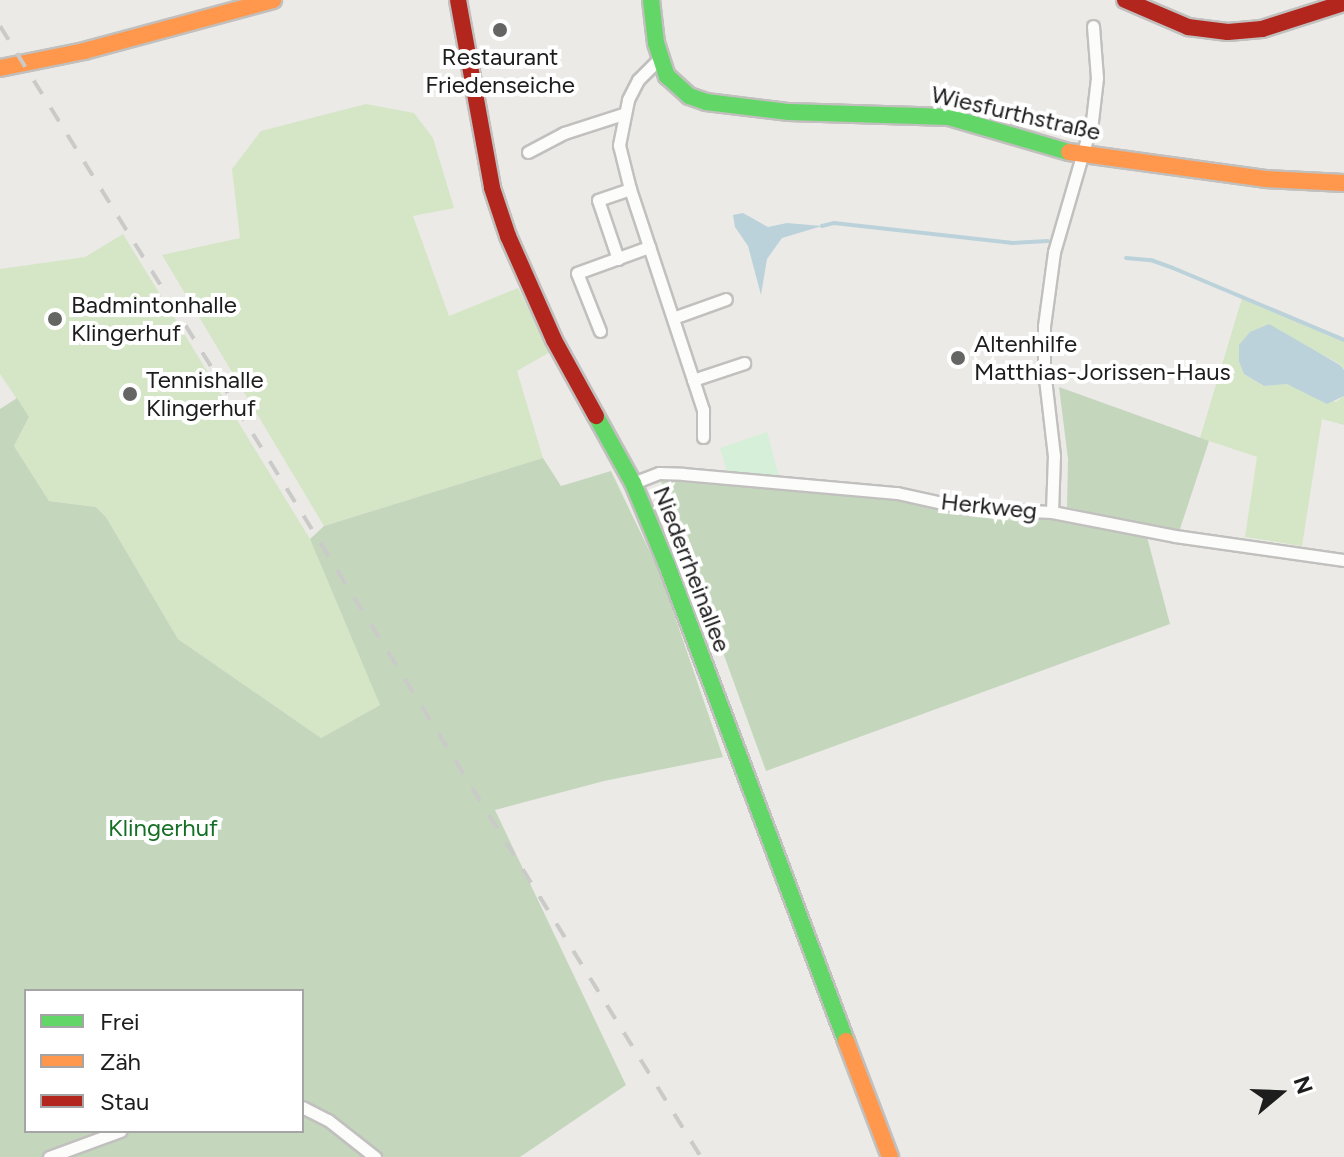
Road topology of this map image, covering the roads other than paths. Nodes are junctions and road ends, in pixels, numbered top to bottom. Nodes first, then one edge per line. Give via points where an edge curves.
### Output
1 (273, 0) edge
2 (458, 0) edge
3 (651, 0) edge
4 (1125, 0) edge
5 (1344, 3) edge
6 (235, 5) edge
7 (1093, 26) dead end
8 (659, 59) junction
9 (0, 68) edge
10 (623, 114) junction
11 (528, 152) dead end
12 (1083, 156) junction
13 (1344, 183) edge
14 (630, 189) junction
15 (649, 247) junction
16 (618, 259) junction
17 (726, 299) dead end
18 (673, 318) junction
19 (600, 331) dead end
20 (744, 363) dead end
21 (693, 380) junction
22 (703, 437) dead end
23 (633, 483) junction
24 (1052, 512) junction
25 (1344, 560) edge
26 (304, 1108) edge
27 (115, 1133) edge
28 (49, 1157) edge
29 (375, 1157) edge
30 (890, 1157) edge

1 - 6 main road
2 - 23 main road, Niederrheinallee via 492,188 508,236 554,340
3 - 8 main road, Wiesfurthstraße
4 - 5 main road via 1188,27 1228,32 1262,29
6 - 9 main road via 84,51
7 - 12 street via 1097,78
8 - 10 street via 638,80
8 - 12 main road, Wiesfurthstraße via 676,87 706,102 789,112 949,117
10 - 11 street via 564,133
10 - 14 street via 619,145
12 - 13 main road, Wiesfurthstraße via 1265,179
12 - 24 street via 1054,252 1044,326 1054,456
14 - 15 street
14 - 16 street via 598,200
15 - 16 street
15 - 18 street
16 - 19 street via 577,273
17 - 18 street
18 - 21 street
20 - 21 street
21 - 22 street via 703,410
23 - 24 street, Herkweg via 659,473 683,474 897,493 965,508
23 - 30 main road, Niederrheinallee
24 - 25 street, Herkweg
26 - 29 street
27 - 28 street

